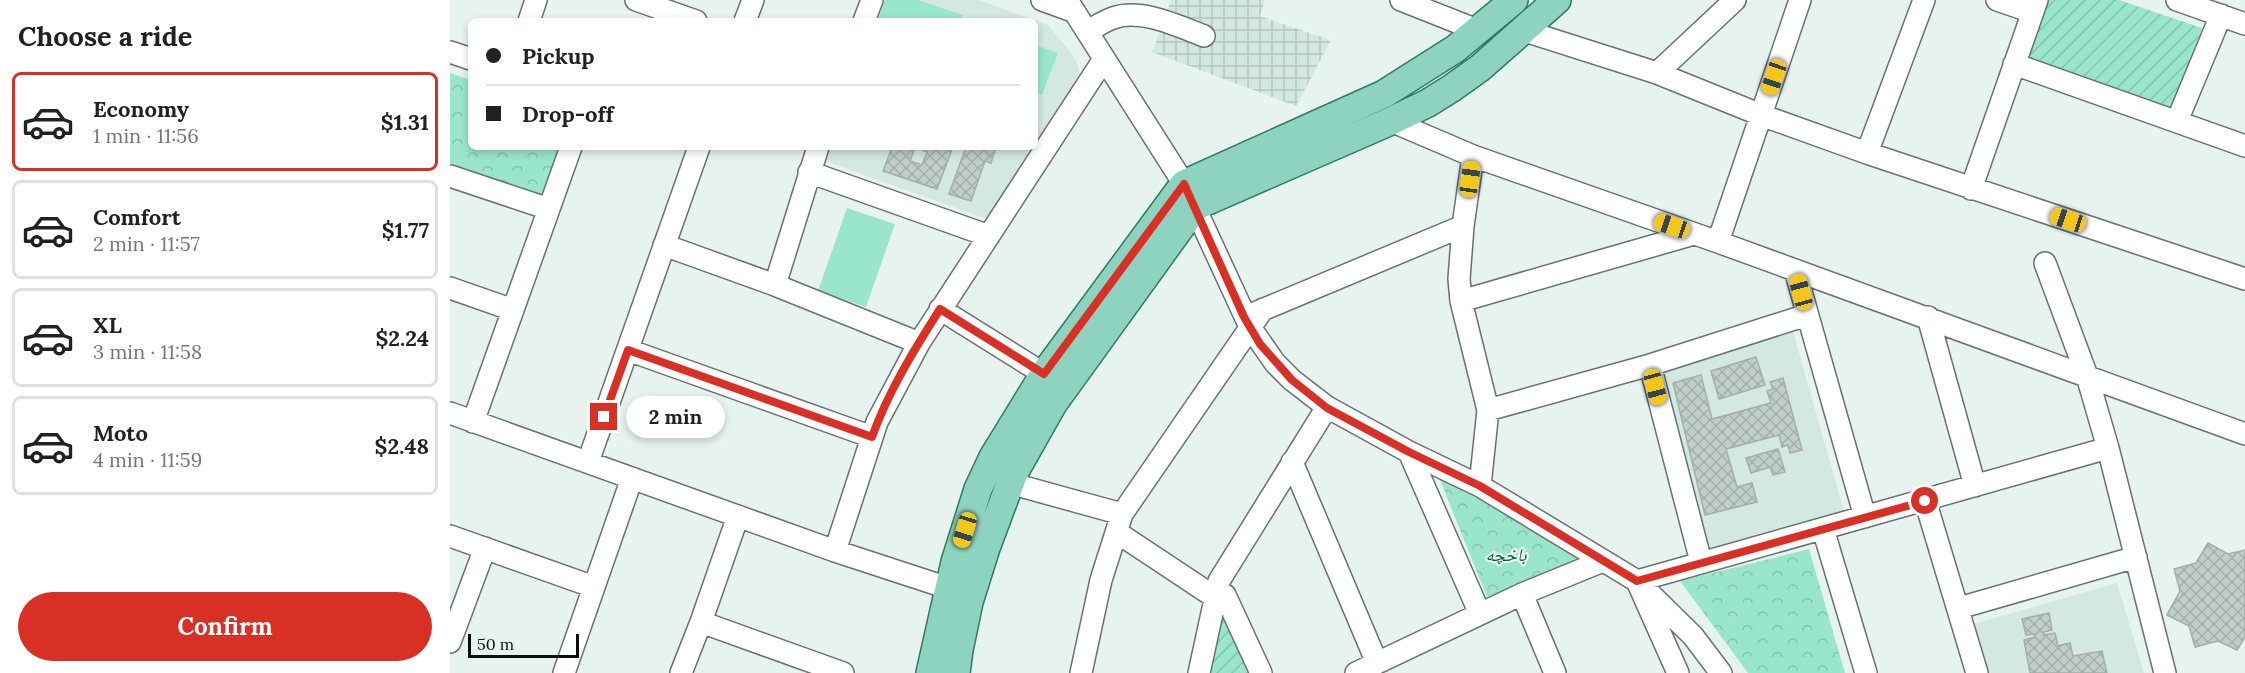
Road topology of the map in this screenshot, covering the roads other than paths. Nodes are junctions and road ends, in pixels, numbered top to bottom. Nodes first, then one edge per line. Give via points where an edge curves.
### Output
1 (536, 0) edge
2 (636, 0) edge
3 (753, 0) edge
4 (872, 0) edge
5 (1042, 0) edge
6 (1401, 0) edge
7 (1514, 0) edge
8 (1735, 0) edge
9 (1800, 0) edge
10 (1924, 0) edge
11 (1997, 0) edge
12 (2177, 0) edge
13 (1555, 1) edge
14 (1071, 6) edge
15 (2034, 6) edge
16 (2221, 15) junction
17 (530, 18) edge
18 (687, 18) edge
19 (747, 18) edge
20 (865, 18) edge
21 (2245, 24) edge
22 (1477, 30) junction
23 (1088, 31) junction
24 (1525, 31) junction
25 (1204, 36) dead end
26 (450, 51) edge
27 (468, 58) edge
28 (1104, 59) junction
29 (2014, 64) junction
30 (1657, 74) junction
31 (1761, 115) junction
32 (1391, 121) junction
33 (2177, 121) junction
34 (2245, 146) edge
35 (570, 150) edge
36 (698, 150) edge
37 (817, 150) edge
38 (1867, 153) junction
39 (1473, 156) junction
40 (809, 172) junction
41 (450, 176) edge
42 (1971, 189) junction
43 (1190, 195) junction
44 (549, 208) junction
45 (1463, 226) junction
46 (1694, 234) junction
47 (989, 236) junction
48 (1718, 242) junction
49 (664, 245) junction
50 (2045, 263) dead end
51 (1795, 270) junction
52 (2245, 279) edge
53 (775, 285) junction
54 (450, 288) edge
55 (1461, 301) junction
56 (940, 309) junction
57 (513, 310) junction
58 (1807, 315) junction
59 (1928, 317) junction
60 (1252, 318) junction
61 (919, 342) junction
62 (628, 350) junction
63 (1650, 364) junction
64 (1044, 374) junction
65 (2087, 376) junction
66 (1327, 408) junction
67 (1488, 410) junction
68 (450, 413) edge
69 (473, 422) junction
70 (2245, 434) edge
71 (872, 437) junction
72 (2108, 448) junction
73 (1409, 452) junction
74 (588, 462) junction
75 (1292, 462) junction
76 (632, 478) junction
77 (1009, 483) junction
78 (1480, 486) junction
79 (1975, 486) junction
80 (1925, 501) junction
81 (738, 516) junction
82 (1865, 517) junction
83 (1120, 523) junction
84 (1823, 529) junction
85 (450, 536) edge
86 (485, 548) junction
87 (835, 551) junction
88 (2136, 557) junction
89 (1603, 561) junction
90 (1701, 562) junction
91 (1637, 581) junction
92 (594, 587) junction
93 (948, 588) junction
94 (1522, 594) junction
95 (1222, 595) junction
96 (1959, 608) junction
97 (1480, 614) junction
98 (701, 622) junction
99 (450, 642) edge
100 (1377, 663) junction
101 (564, 673) edge
102 (681, 673) edge
103 (843, 673) edge
104 (930, 673) edge
105 (956, 673) edge
106 (1081, 673) edge
107 (1199, 673) edge
108 (1261, 673) edge
109 (1356, 673) edge
110 (1555, 673) edge
111 (1678, 673) edge
112 (1721, 673) edge
113 (1866, 673) edge
114 (1977, 673) edge
115 (2165, 673) edge

1 - 17 street
2 - 18 street
3 - 19 street
4 - 20 street
5 - 14 street
6 - 22 street
7 - 22 main road
8 - 30 street
9 - 31 street
10 - 38 street
11 - 15 street
12 - 16 street
13 - 24 main road
14 - 23 street
15 - 29 street
16 - 21 street
16 - 33 street
22 - 43 main road via 1434,64 1384,94
23 - 25 street via 1114,17 1138,16 1159,19
23 - 28 street
24 - 30 street
24 - 32 main road via 1452,88
26 - 27 street
28 - 43 street
28 - 47 street
29 - 33 street
29 - 42 street
30 - 31 street
31 - 38 street
31 - 48 street
32 - 39 street
32 - 43 main road
33 - 34 street
35 - 44 street
36 - 49 street
37 - 40 street
38 - 42 street
39 - 45 street
39 - 46 street
40 - 47 street
40 - 53 street
41 - 44 street
42 - 52 street
43 - 60 street
43 - 64 main road
43 - 77 main road via 1053,404
44 - 57 street
45 - 55 street
45 - 60 street
46 - 48 street
46 - 55 street
47 - 56 street
48 - 51 street
49 - 53 street
49 - 62 street
50 - 65 street
51 - 58 street
51 - 59 street
53 - 61 street
54 - 57 street
55 - 67 street
56 - 61 street
56 - 64 street
57 - 69 street
58 - 63 street
58 - 82 street
59 - 65 street
59 - 79 street
60 - 66 street via 1275,363
60 - 83 street
61 - 71 street
62 - 71 street
62 - 74 street
63 - 67 street
63 - 90 street
64 - 93 main road via 985,472
65 - 70 street
65 - 72 street
66 - 73 street
66 - 75 street
67 - 78 street
68 - 69 street
69 - 74 street
71 - 87 street
72 - 79 street
72 - 88 street
73 - 78 street
73 - 97 street
74 - 76 street
75 - 95 street
75 - 100 street
76 - 81 street
76 - 92 street
77 - 83 street
77 - 105 main road via 969,603
78 - 89 street
79 - 80 street
80 - 82 street
80 - 96 street
81 - 87 street
81 - 98 street
82 - 84 street
83 - 95 street
83 - 106 street via 1101,580
84 - 90 street
84 - 113 street
85 - 86 street
86 - 92 street
86 - 99 street
87 - 93 street
88 - 96 street
88 - 115 street
89 - 91 street
89 - 94 street
90 - 91 street
91 - 111 street
91 - 112 street via 1693,636
92 - 101 street
93 - 104 main road
94 - 97 street
94 - 110 street
95 - 107 street
95 - 108 street
96 - 114 street
97 - 100 street
98 - 102 street
98 - 103 street
100 - 109 street

